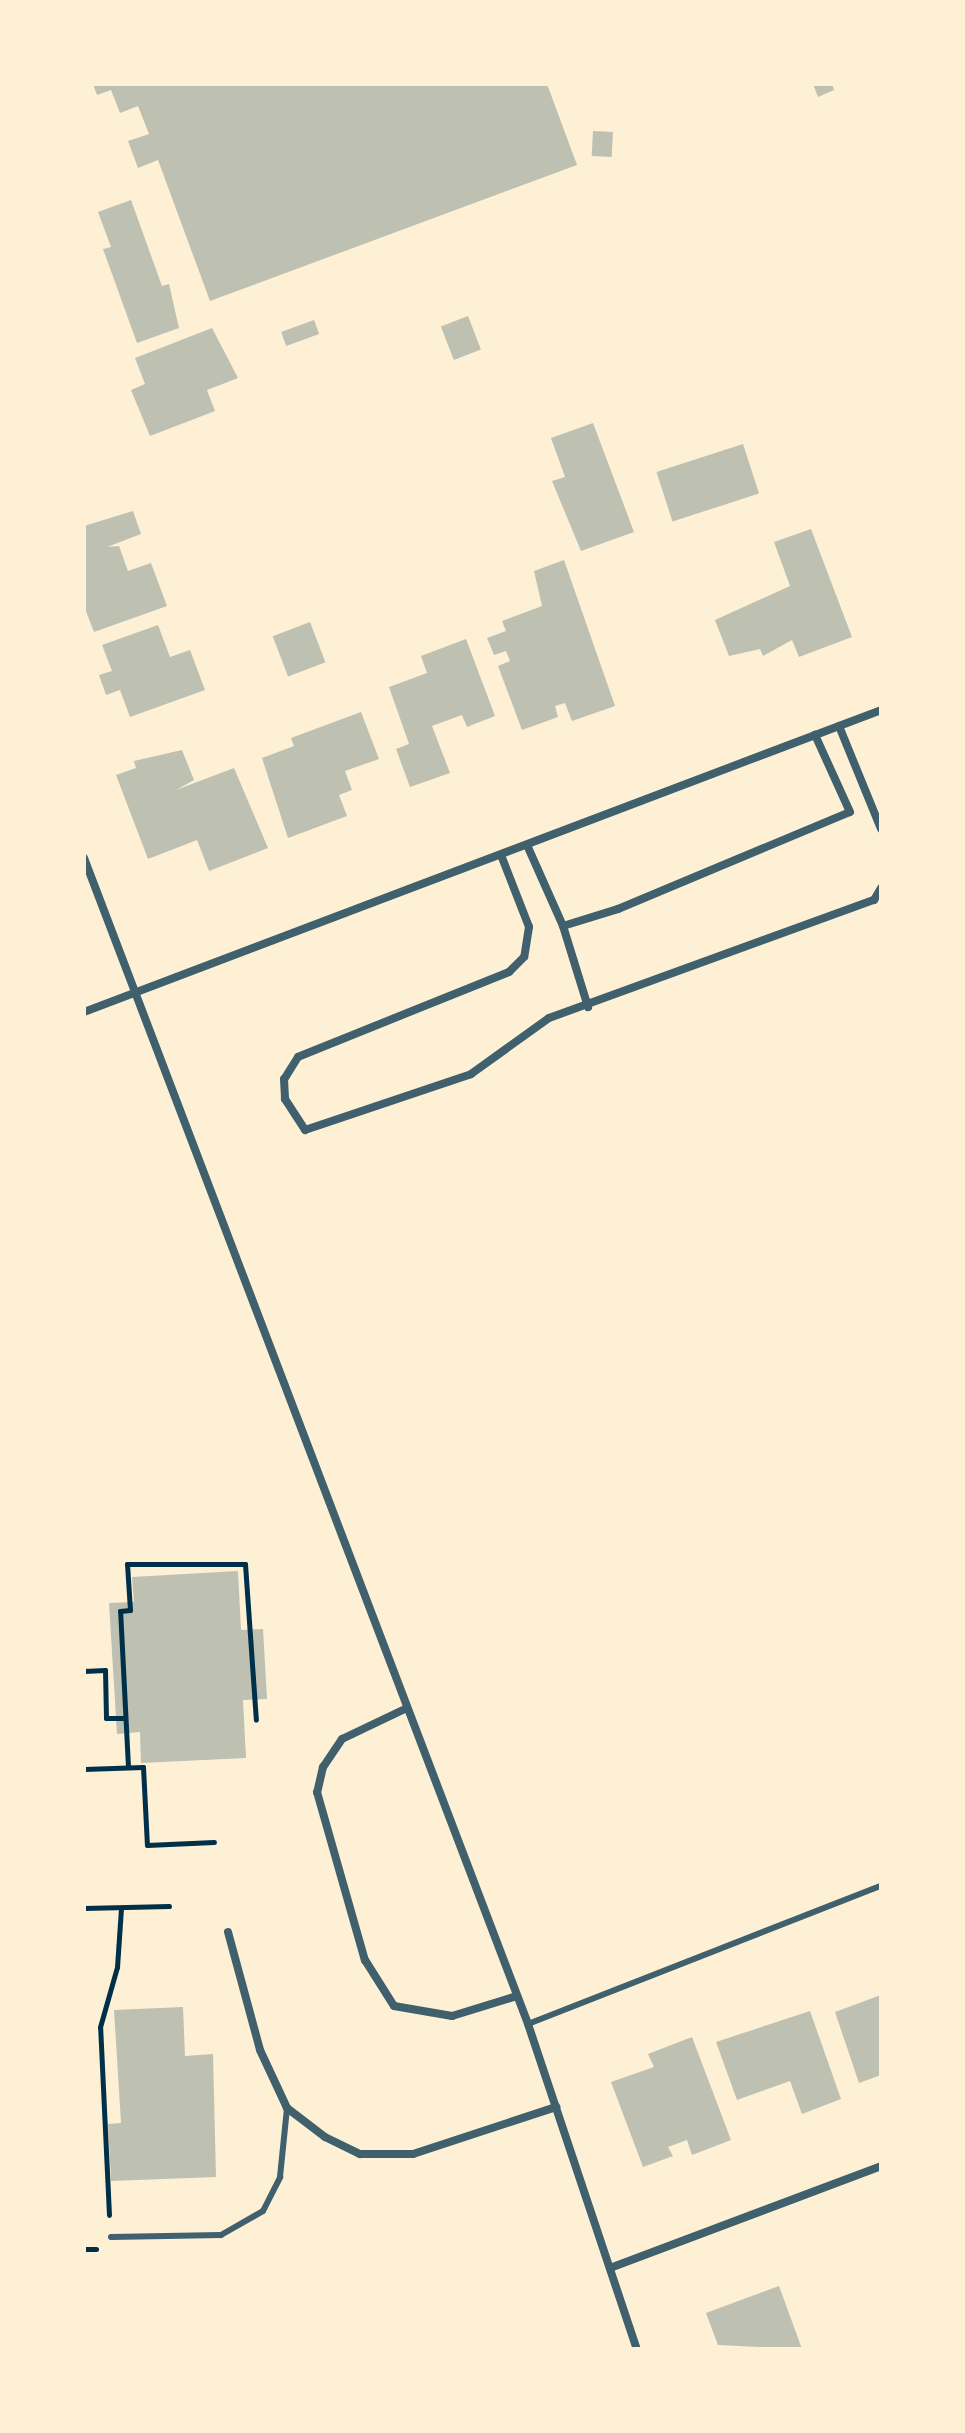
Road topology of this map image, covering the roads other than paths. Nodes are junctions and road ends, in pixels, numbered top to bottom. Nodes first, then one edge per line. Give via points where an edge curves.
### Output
1 (881, 710) edge
2 (839, 726) junction
3 (815, 735) junction
4 (881, 829) edge
5 (527, 845) junction
6 (501, 855) junction
7 (84, 858) edge
8 (881, 888) edge
9 (563, 926) junction
10 (135, 993) junction
11 (588, 1007) junction
12 (84, 1012) edge
13 (407, 1708) junction
14 (881, 1886) edge
15 (228, 1932) dead end
16 (517, 1996) junction
17 (528, 2024) junction
18 (556, 2107) junction
19 (287, 2108) junction
20 (881, 2166) edge
21 (111, 2237) road end
22 (610, 2268) junction
23 (637, 2349) edge

1 - 2 street
2 - 3 street
2 - 4 street
3 - 5 street
3 - 9 street via 850,812
5 - 6 street
5 - 9 street
6 - 10 street
6 - 11 street via 529,927 524,957 509,972 298,1057 284,1079 285,1099 305,1130 471,1074 549,1018
7 - 10 street
8 - 11 street via 874,900
9 - 11 street
10 - 12 street
10 - 13 street
13 - 16 street
13 - 16 street via 342,1739 323,1767 317,1792 365,1960 394,2006 452,2016
14 - 17 lane
15 - 19 street via 260,2050
16 - 17 street
17 - 18 street
18 - 19 street via 413,2154 360,2154
18 - 22 street
19 - 21 lane via 280,2177 263,2211 221,2235
20 - 22 street
22 - 23 street

